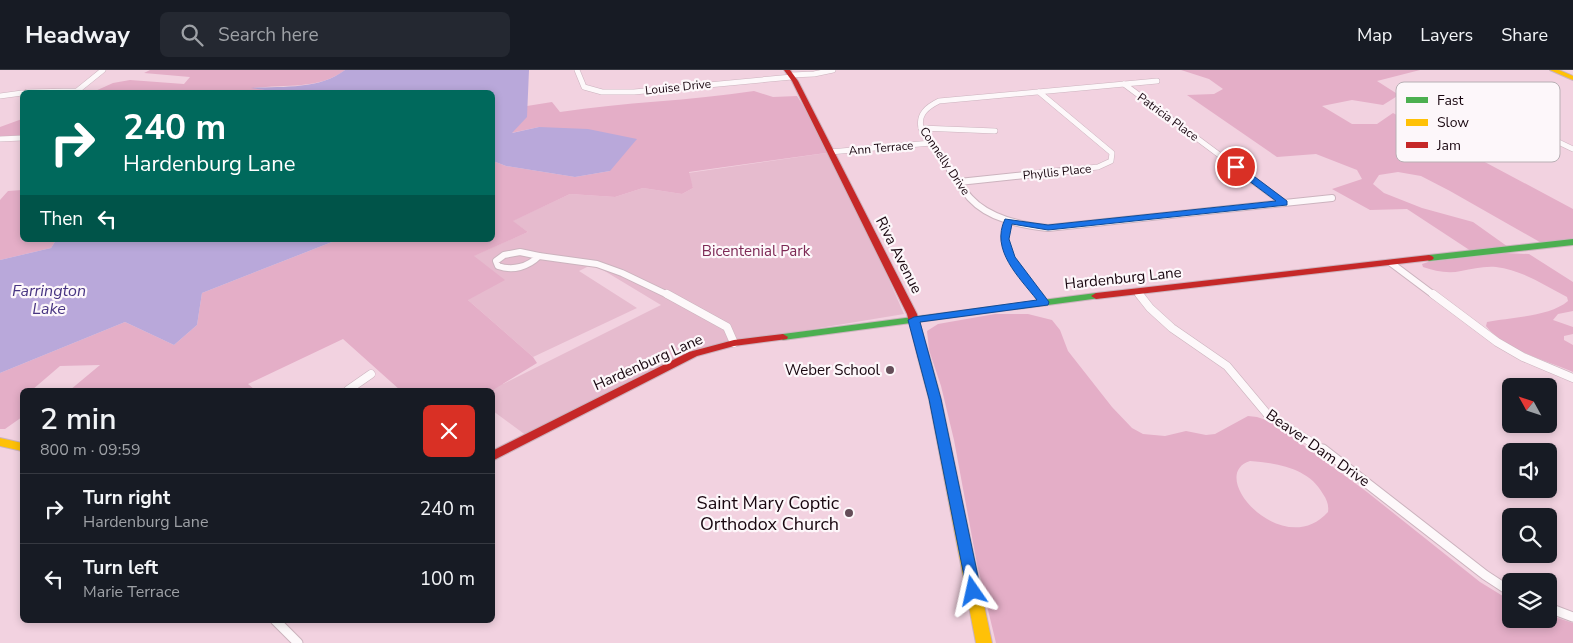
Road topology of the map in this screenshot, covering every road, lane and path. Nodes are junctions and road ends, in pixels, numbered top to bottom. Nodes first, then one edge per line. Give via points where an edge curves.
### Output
1 (103, 70) edge
2 (577, 70) edge
3 (833, 70) edge
4 (1553, 70) edge
5 (790, 74) edge
6 (1573, 78) edge
7 (1157, 81) dead end
8 (1124, 84) junction
9 (78, 90) edge
10 (1039, 92) junction
11 (20, 93) edge
12 (0, 96) edge
13 (921, 128) junction
14 (995, 131) dead end
15 (20, 138) edge
16 (0, 139) edge
17 (931, 143) junction
18 (1560, 143) edge
19 (1573, 149) edge
20 (830, 152) junction
21 (959, 182) junction
22 (1332, 198) dead end
23 (1284, 203) junction
24 (1008, 221) junction
25 (1573, 242) edge
26 (539, 256) junction
27 (1392, 263) junction
28 (1137, 292) junction
29 (1044, 302) junction
30 (914, 320) junction
31 (734, 343) junction
32 (371, 374) dead end
33 (1573, 378) edge
34 (351, 388) edge
35 (0, 442) edge
36 (20, 447) edge
37 (495, 455) edge
38 (1502, 586) edge
39 (1557, 611) edge
40 (1573, 617) edge
41 (278, 623) edge
42 (298, 643) edge
43 (984, 643) edge

1 - 9 street
2 - 5 street, Louise Drive via 584,87 611,92
3 - 5 street via 819,74
4 - 6 street
5 - 20 street, Riva Avenue
7 - 8 street, Connelly Drive
8 - 10 street, Connelly Drive
8 - 23 street, Patricia Place
10 - 13 street, Connelly Drive via 940,101 921,116
10 - 21 street, Phyllis Place via 1112,153 1111,161 1098,167
11 - 12 street
13 - 14 street
13 - 17 street, Connelly Drive
15 - 16 street
17 - 20 street, Ann Terrace
17 - 21 street, Connelly Drive
18 - 19 street
20 - 30 street, Riva Avenue
21 - 24 street, Connelly Drive via 980,207
22 - 23 street, Connelly Drive
23 - 24 street, Connelly Drive via 1048,228
24 - 29 street via 1004,239 1010,258
25 - 27 street, Hardenburg Lane
26 - 26 street via 520,268 505,269 496,261 507,253
26 - 31 street via 597,264 622,272 727,327
27 - 28 street, Hardenburg Lane
27 - 33 street via 1496,342
28 - 29 street, Hardenburg Lane
28 - 38 street, Beaver Dam Drive via 1172,328 1226,366 1268,415 1328,453
29 - 30 street, Hardenburg Lane
30 - 31 street, Hardenburg Lane
30 - 43 street, Riva Avenue via 935,399
31 - 37 street, Hardenburg Lane via 693,354 667,366
32 - 34 street
35 - 36 street
39 - 40 street
41 - 42 street

